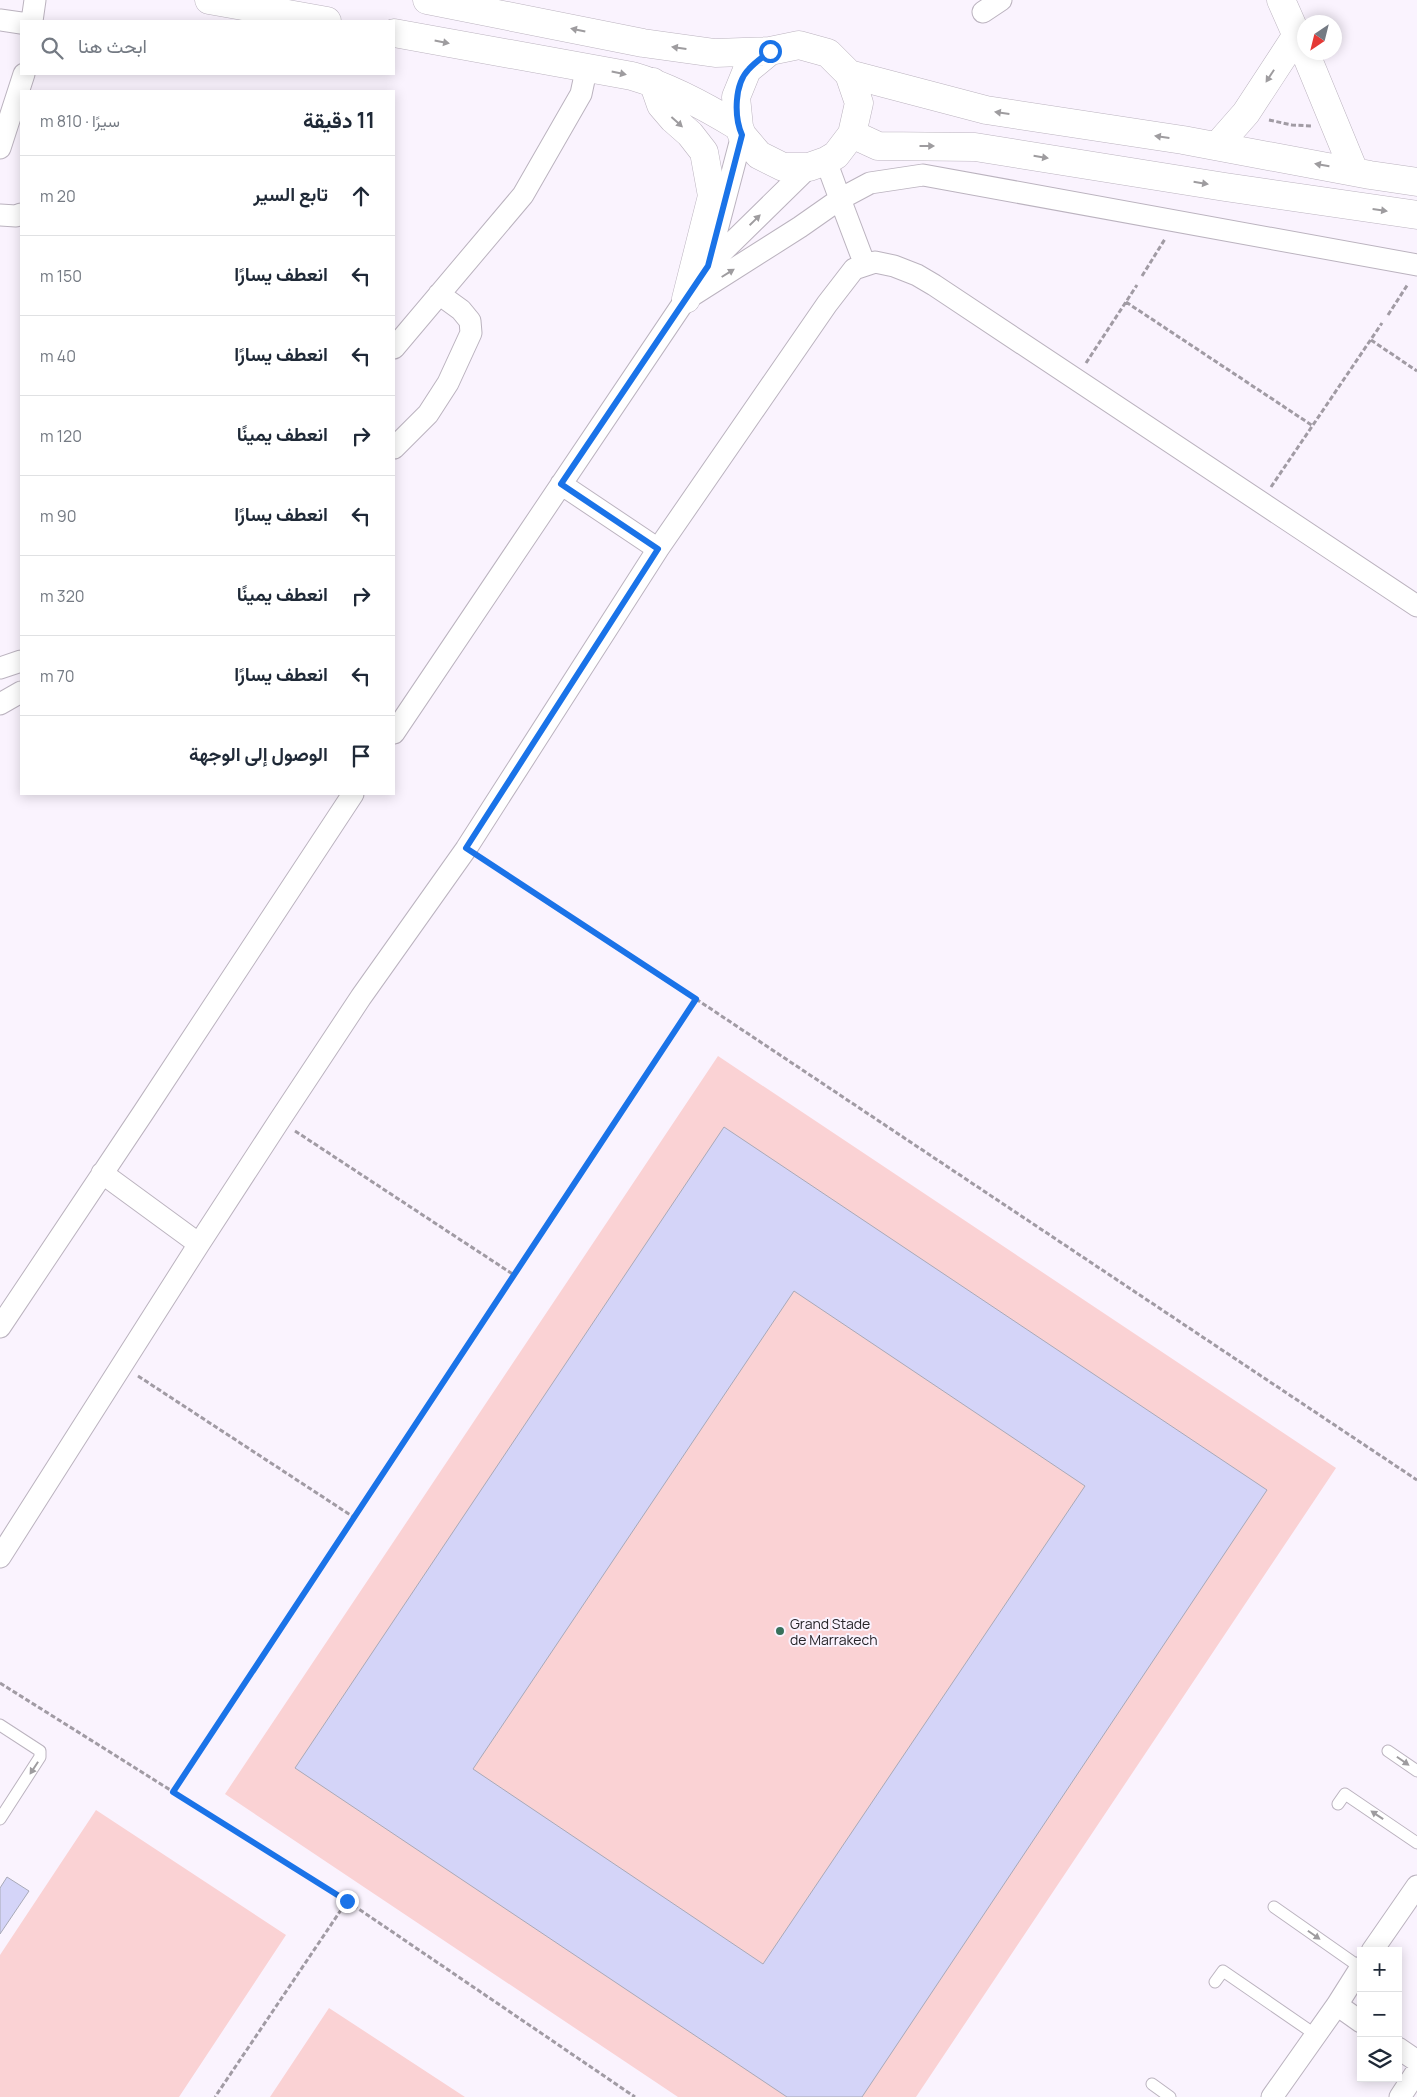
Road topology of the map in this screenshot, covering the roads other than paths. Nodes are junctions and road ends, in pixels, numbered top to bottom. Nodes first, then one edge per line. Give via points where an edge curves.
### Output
1 (35, 0) edge
2 (209, 0) edge
3 (427, 0) edge
4 (1001, 0) edge
5 (1281, 0) edge
6 (983, 12) dead end
7 (0, 20) edge
8 (32, 20) edge
9 (321, 20) edge
10 (20, 23) edge
11 (395, 33) edge
12 (1297, 36) edge
13 (770, 51) junction
14 (1297, 53) edge
15 (1308, 60) edge
16 (587, 66) junction
17 (850, 74) junction
18 (24, 75) edge
19 (653, 82) junction
20 (21, 90) edge
21 (19, 102) edge
22 (740, 131) junction
23 (852, 134) junction
24 (1217, 146) junction
25 (0, 148) edge
26 (818, 164) junction
27 (1354, 171) junction
28 (1417, 182) edge
29 (840, 199) junction
30 (20, 214) edge
31 (0, 215) edge
32 (1417, 215) edge
33 (865, 265) junction
34 (708, 266) junction
35 (1415, 271) edge
36 (440, 294) junction
37 (686, 299) junction
38 (395, 347) edge
39 (395, 447) edge
40 (561, 484) junction
41 (658, 549) junction
42 (1417, 606) edge
43 (20, 661) edge
44 (0, 668) edge
45 (20, 693) edge
46 (0, 704) edge
47 (395, 732) edge
48 (352, 795) edge
49 (102, 1173) junction
50 (199, 1244) junction
51 (0, 1327) edge
52 (0, 1557) edge
53 (0, 1725) edge
54 (1388, 1750) dead end
55 (1417, 1771) edge
56 (1338, 1804) dead end
57 (0, 1819) edge
58 (1417, 1842) edge
59 (1417, 1886) edge
60 (1274, 1906) dead end
61 (1375, 1947) edge
62 (1357, 1965) edge
63 (1357, 1974) edge
64 (1215, 1982) dead end
65 (1336, 2005) junction
66 (1357, 2019) edge
67 (1316, 2035) junction
68 (1402, 2051) edge
69 (1417, 2061) edge
70 (1417, 2071) edge
71 (1152, 2084) dead end
72 (1170, 2097) edge
73 (1272, 2097) edge
74 (1400, 2097) edge

1 - 8 street
2 - 9 street
13 -> 3 street via 715,53 643,43
4 - 6 street
5 - 12 street
7 - 10 street
11 -> 16 street via 518,57
13 - 17 street via 799,45 828,54
13 - 22 street via 747,70 736,97
14 -> 24 street
15 - 27 street
16 -> 19 street
16 - 36 street via 581,94 523,195
17 - 23 street via 859,103
24 -> 17 street via 986,110
18 - 20 street
19 - 22 street via 704,106
19 -> 37 street via 661,105 704,152 712,196
21 - 25 street
22 - 26 street via 759,155 783,167
22 - 34 street
23 - 26 street via 836,155
23 -> 32 street via 878,146 975,146
27 -> 24 street
26 - 29 street
34 -> 26 street
27 - 28 street
29 - 33 street
29 - 35 street via 870,183 923,175 1176,221
37 -> 29 street
30 - 31 street
33 - 41 street via 854,269 827,304
33 - 42 street via 875,262 917,275
34 - 37 street
36 - 38 street
36 - 39 street via 470,321 471,333 448,383 428,414
37 - 40 street
40 - 41 street
40 - 47 street
41 - 50 street via 466,848 361,997
43 - 44 street
45 - 46 street
48 - 49 street
49 - 50 street
49 - 51 street
50 - 52 street
53 -> 57 lane via 40,1751 40,1757
54 -> 55 lane
58 -> 56 lane via 1345,1794
59 - 61 street
60 -> 62 lane
63 - 65 street
64 - 67 lane via 1222,1971
65 - 66 street
65 - 67 street
67 - 73 street
68 - 69 street
70 - 74 street
71 - 72 lane

